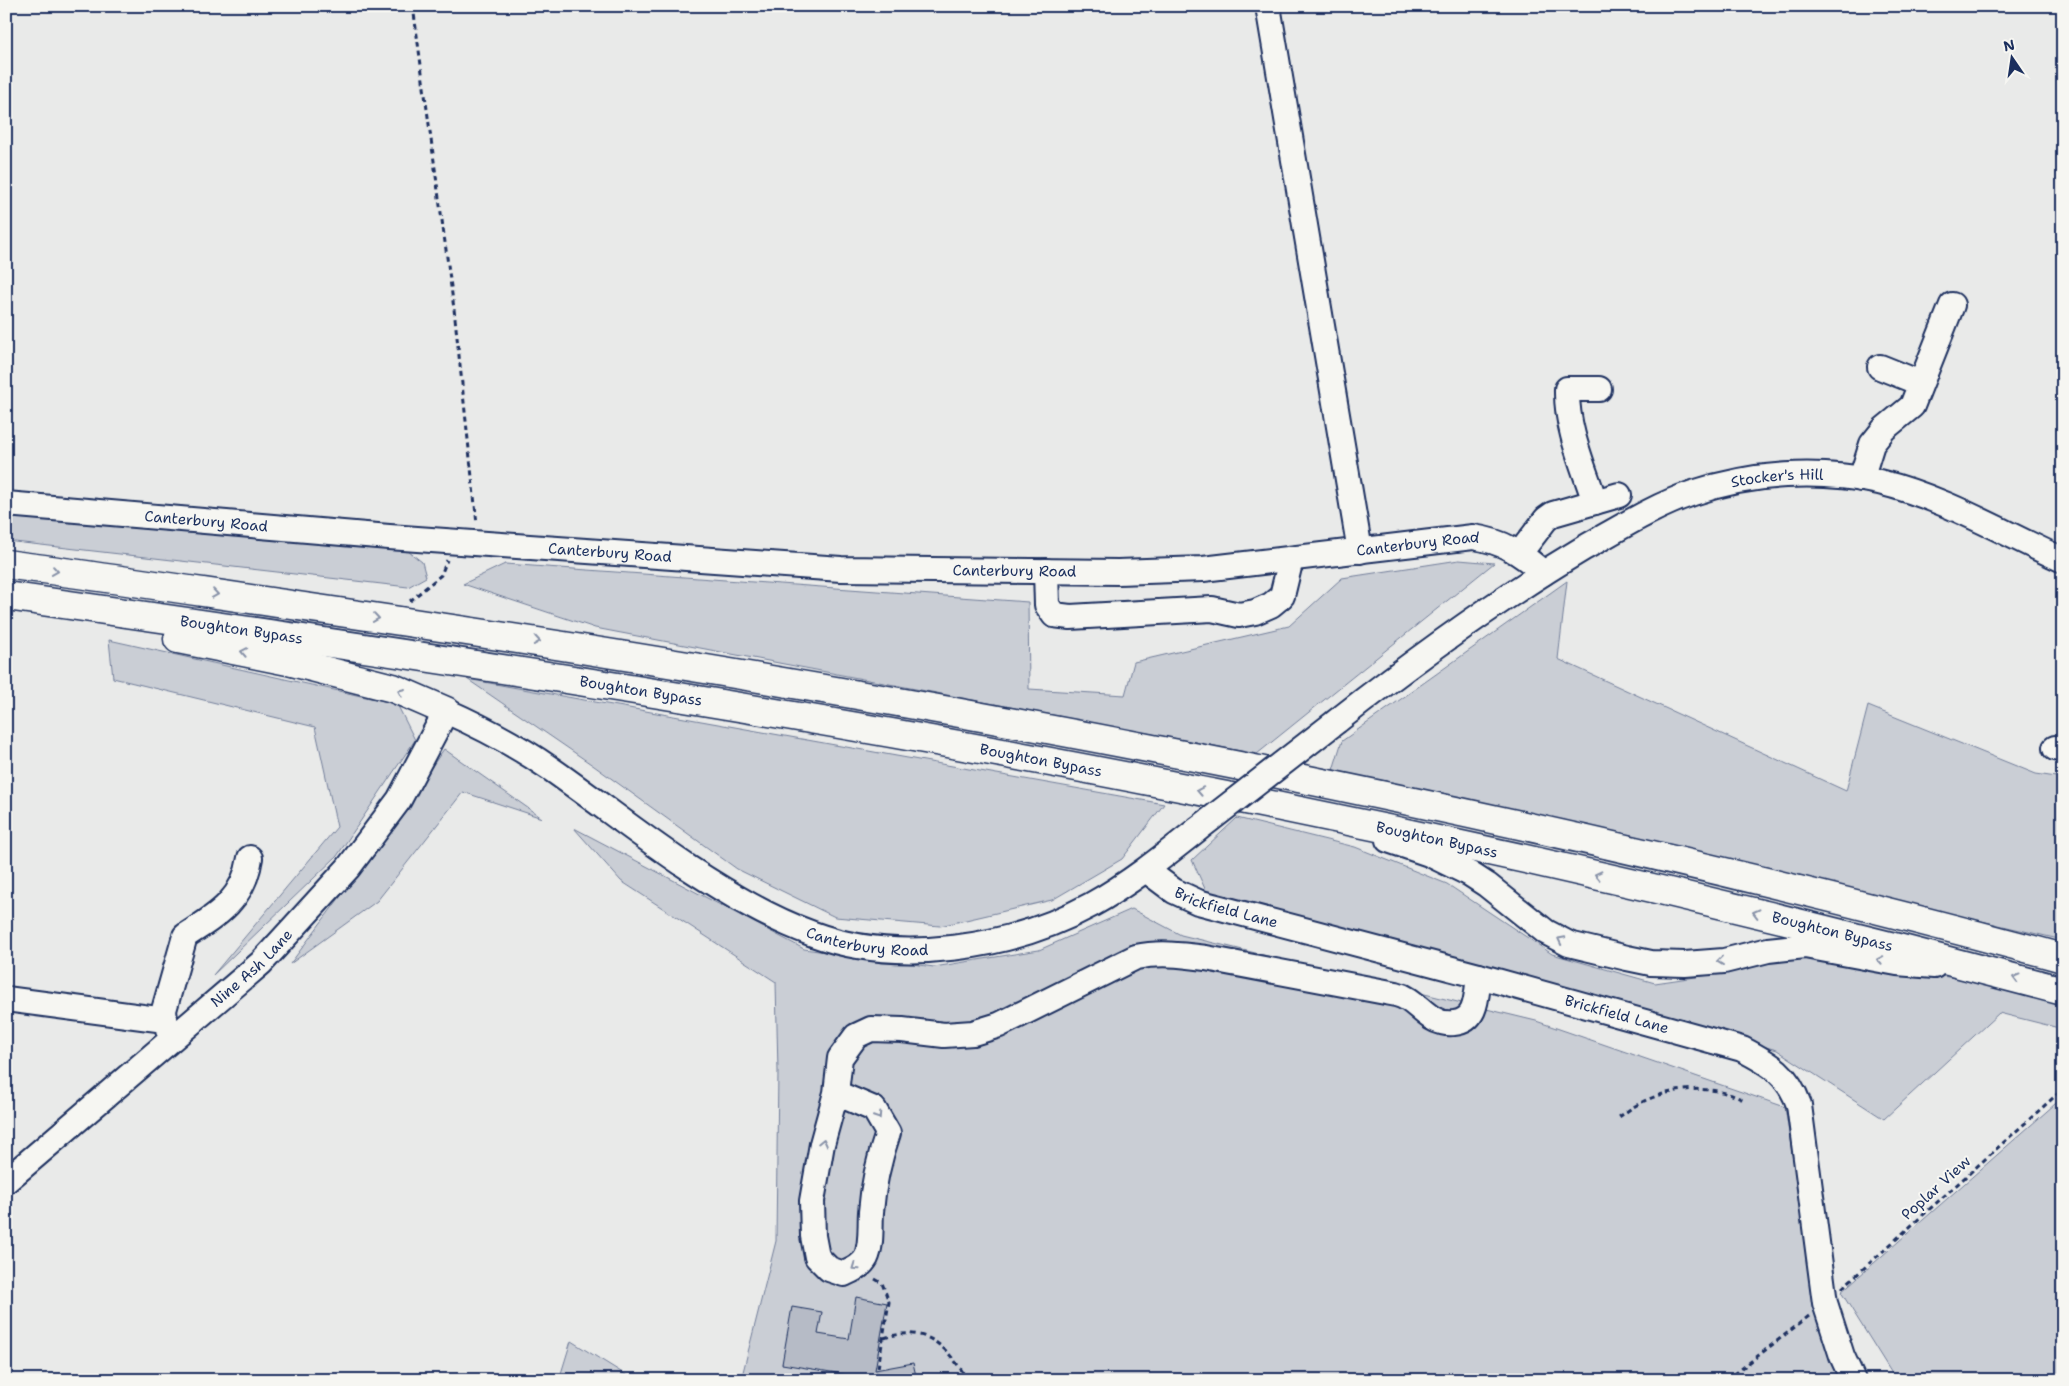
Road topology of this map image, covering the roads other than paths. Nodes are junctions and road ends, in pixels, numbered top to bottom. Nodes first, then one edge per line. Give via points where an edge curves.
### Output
1 (1268, 6) edge
2 (1952, 305) dead end
3 (1880, 367) dead end
4 (1920, 383) junction
5 (1599, 389) dead end
6 (1861, 479) junction
7 (1619, 495) dead end
8 (1595, 502) junction
9 (6, 504) edge
10 (1360, 551) junction
11 (1520, 553) junction
12 (1291, 559) junction
13 (2063, 560) edge
14 (6, 564) edge
15 (1046, 572) junction
16 (1543, 573) junction
17 (9, 597) edge
18 (446, 711) junction
19 (1306, 812) junction
20 (250, 858) dead end
21 (1146, 870) junction
22 (2063, 958) edge
23 (1980, 969) junction
24 (1479, 976) junction
25 (2063, 991) edge
26 (6, 999) edge
27 (168, 1031) junction
28 (836, 1093) junction
29 (6, 1181) edge
30 (1853, 1380) edge

1 - 10 street
2 - 4 street
3 - 4 street
4 - 6 street via 1912,406 1884,429 1872,444
5 - 8 street via 1567,389 1566,406
6 - 13 street, Stocker's Hill via 1912,492
6 - 16 street, Stocker's Hill via 1780,475 1696,492 1648,512
7 - 8 street
8 - 11 street via 1549,517
9 - 15 street, Canterbury Road via 455,542 841,569
10 - 11 street, Canterbury Road via 1473,537 1493,540
10 - 12 street, Canterbury Road
11 - 16 street, Canterbury Road
12 - 15 street, Canterbury Road via 1203,569
12 - 15 street via 1282,596 1272,605 1239,615 1212,609 1070,617 1054,615 1047,606
14 -> 22 highway, Boughton Bypass via 532,641 1171,752 1563,835
16 - 21 street, Canterbury Road, bridge via 1429,651
18 -> 17 highway via 394,688
19 -> 17 highway, Boughton Bypass via 838,724 439,659
18 - 21 street, Canterbury Road via 549,768 688,868 744,903 816,935 858,945 910,950 968,946 1011,937 1090,906
18 - 27 street, Nine Ash Lane via 398,800 348,868 261,963
23 -> 19 highway, Boughton Bypass via 1653,888
23 -> 19 street via 1896,963 1805,946 1768,950 1724,961 1685,964 1651,963 1627,958 1569,944 1546,932 1487,885 1451,863
20 - 27 street via 248,875 234,900 210,921 185,936 164,1010
21 - 24 street, Brickfield Lane via 1174,891 1198,902
25 -> 23 highway, Boughton Bypass
24 - 28 street via 1470,1017 1449,1024 1433,1018 1410,998 1396,994 1180,954 1143,956 999,1025 973,1033 944,1035 871,1029 856,1036 840,1058
24 - 30 street, Brickfield Lane via 1742,1050 1766,1061 1787,1080 1800,1105 1825,1303
26 - 27 street
27 - 29 street, Nine Ash Lane
28 -> 28 street via 874,1109 888,1133 878,1164 865,1259 857,1268 844,1274 828,1269 817,1257 813,1236 812,1201 822,1144

